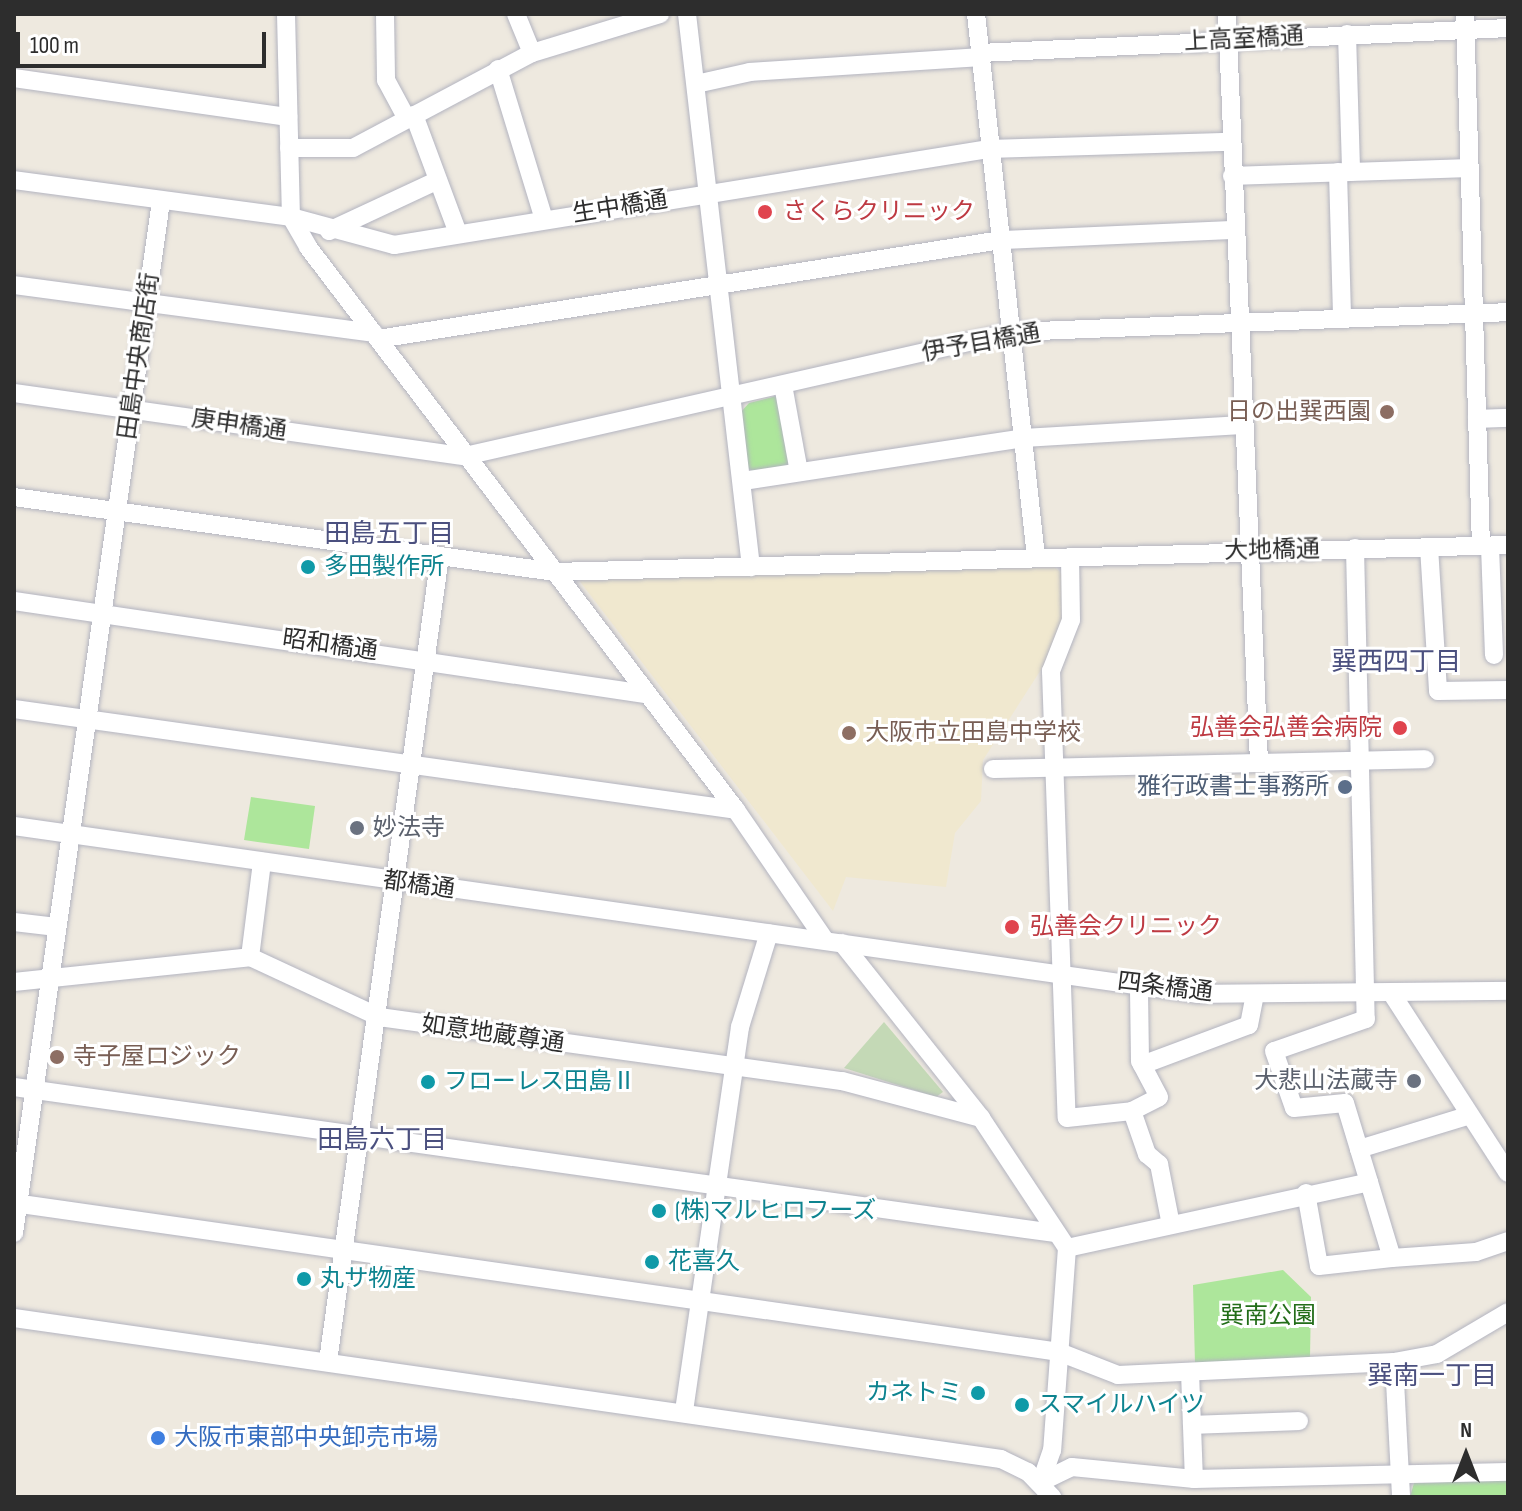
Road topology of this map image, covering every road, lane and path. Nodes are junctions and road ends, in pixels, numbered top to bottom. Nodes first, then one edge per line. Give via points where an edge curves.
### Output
1 (286, 14) edge
2 (385, 14) edge
3 (516, 14) edge
4 (660, 14) edge
5 (687, 14) edge
6 (976, 14) edge
7 (1227, 14) edge
8 (1465, 22) edge
9 (1508, 28) edge
10 (1347, 34) junction
11 (1228, 39) junction
12 (532, 53) junction
13 (981, 55) junction
14 (498, 69) junction
15 (14, 78) edge
16 (696, 84) junction
17 (288, 117) junction
18 (411, 117) junction
19 (1230, 142) junction
20 (289, 148) junction
21 (989, 149) junction
22 (1469, 168) junction
23 (1344, 172) junction
24 (1232, 176) junction
25 (14, 180) edge
26 (436, 181) junction
27 (708, 194) junction
28 (161, 201) junction
29 (291, 217) junction
30 (544, 219) junction
31 (1234, 230) junction
32 (329, 231) junction
33 (458, 233) junction
34 (1001, 240) junction
35 (14, 285) edge
36 (720, 288) junction
37 (147, 305) junction
38 (1508, 312) edge
39 (1474, 314) junction
40 (1342, 318) junction
41 (1238, 322) junction
42 (1013, 332) junction
43 (376, 336) junction
44 (783, 385) junction
45 (14, 393) edge
46 (731, 397) junction
47 (131, 410) junction
48 (1508, 418) edge
49 (1477, 419) junction
50 (1242, 425) junction
51 (1024, 438) junction
52 (465, 456) junction
53 (799, 472) junction
54 (743, 481) junction
55 (14, 497) edge
56 (116, 511) junction
57 (1493, 546) edge
58 (1429, 547) junction
59 (1355, 548) junction
60 (1248, 550) junction
61 (440, 556) junction
62 (1036, 557) junction
63 (1070, 557) junction
64 (751, 567) junction
65 (555, 572) junction
66 (14, 601) edge
67 (103, 613) junction
68 (1494, 655) dead end
69 (425, 659) junction
70 (1508, 690) edge
71 (645, 694) junction
72 (14, 709) edge
73 (88, 719) junction
74 (1425, 759) dead end
75 (1363, 762) junction
76 (1259, 763) junction
77 (411, 765) junction
78 (1053, 767) junction
79 (993, 769) dead end
80 (736, 810) junction
81 (14, 826) edge
82 (71, 835) junction
83 (262, 862) junction
84 (399, 882) junction
85 (14, 922) edge
86 (57, 927) junction
87 (769, 933) junction
88 (833, 942) junction
89 (250, 957) junction
90 (1058, 973) junction
91 (49, 981) junction
92 (14, 982) edge
93 (1139, 986) junction
94 (1508, 991) edge
95 (1366, 994) junction
96 (1392, 994) junction
97 (1255, 995) junction
98 (379, 1017) junction
99 (1142, 1065) junction
100 (734, 1068) junction
101 (14, 1087) edge
102 (35, 1090) junction
103 (1132, 1111) junction
104 (1470, 1115) junction
105 (981, 1118) junction
106 (363, 1134) junction
107 (1359, 1149) junction
108 (1508, 1173) edge
109 (1369, 1182) junction
110 (717, 1184) junction
111 (1306, 1193) junction
112 (16, 1204) edge
113 (1171, 1225) junction
114 (14, 1233) edge
115 (1054, 1233) junction
116 (1508, 1241) edge
117 (1067, 1248) junction
118 (345, 1249) junction
119 (1392, 1258) junction
120 (701, 1297) junction
121 (1508, 1312) edge
122 (14, 1318) edge
123 (1059, 1352) junction
124 (328, 1361) junction
125 (1394, 1362) junction
126 (1190, 1372) junction
127 (684, 1411) junction
128 (1299, 1421) dead end
129 (1192, 1425) junction
130 (1508, 1472) edge
131 (1401, 1475) junction
132 (1194, 1479) junction
133 (1047, 1490) edge
134 (1401, 1497) edge

1 - 17 street
2 - 18 street via 386,80
3 - 12 street
4 - 12 street
5 - 16 street
6 - 13 street
7 - 11 street
8 - 9 street, 上高室橋通
8 - 10 street, 上高室橋通
8 - 22 street
10 - 11 street, 上高室橋通
10 - 23 street
11 - 13 street, 上高室橋通
11 - 19 street
12 - 14 street
13 - 16 street, 上高室橋通 via 750,72
13 - 21 street
14 - 18 street
14 - 30 street
15 - 17 street
16 - 27 street
17 - 20 street
18 - 20 street via 353,148
18 - 26 street
19 - 21 street, 生中橋通
19 - 24 street
20 - 29 street
21 - 27 street, 生中橋通
21 - 34 street
22 - 23 street
22 - 39 street
23 - 24 street
23 - 40 street
24 - 31 street
25 - 28 street, 生中橋通
26 - 32 street
26 - 33 street
27 - 30 street, 生中橋通
27 - 36 street
28 - 29 street, 生中橋通
28 - 37 street, 田島中央商店街
29 - 32 street, 生中橋通
29 - 43 street
30 - 33 street, 生中橋通
31 - 34 street
31 - 41 street
32 - 33 street, 生中橋通 via 394,245
34 - 36 street
34 - 42 street
35 - 37 street
36 - 43 street
36 - 46 street
37 - 43 street
37 - 47 street, 田島中央商店街
38 - 39 street, 伊予目橋通
39 - 40 street, 伊予目橋通
39 - 49 street
40 - 41 street, 伊予目橋通
41 - 42 street, 伊予目橋通
41 - 50 street
42 - 44 street, 伊予目橋通
42 - 51 street
43 - 52 street
44 - 46 street, 伊予目橋通
44 - 53 street
45 - 47 street, 庚申橋通
46 - 52 street, 伊予目橋通
46 - 54 street
47 - 52 street, 庚申橋通
47 - 56 street, 田島中央商店街
48 - 49 street
49 - 57 street
50 - 51 street
50 - 60 street
51 - 53 street
51 - 62 street
52 - 65 street
53 - 54 street
54 - 64 street
55 - 56 street, 大地橋通
56 - 61 street, 大地橋通
56 - 67 street, 田島中央商店街
57 - 58 street, 大地橋通
57 - 68 street
58 - 59 street, 大地橋通
58 - 70 street via 1438,691
59 - 60 street, 大地橋通
59 - 75 street
60 - 63 street, 大地橋通
60 - 76 street
61 - 65 street, 大地橋通
61 - 69 street
62 - 63 street, 大地橋通
62 - 64 street, 大地橋通
63 - 78 street via 1071,620 1051,671
64 - 65 street, 大地橋通
65 - 71 street
66 - 67 street, 昭和橋通
67 - 69 street, 昭和橋通
67 - 73 street, 田島中央商店街
69 - 71 street, 昭和橋通
69 - 77 street
71 - 80 street
72 - 73 street
73 - 77 street
73 - 82 street, 田島中央商店街
74 - 75 street
75 - 76 street
75 - 95 street
76 - 78 street
77 - 80 street
77 - 84 street
78 - 79 street
78 - 90 street
80 - 88 street
81 - 82 street, 都橋通
82 - 83 street, 都橋通
82 - 86 street, 田島中央商店街
83 - 84 street, 都橋通
83 - 89 street
84 - 87 street, 都橋通
84 - 98 street
85 - 86 street
86 - 91 street, 田島中央商店街
87 - 88 street, 都橋通
87 - 100 street
88 - 90 street, 四条橋通
88 - 105 street
89 - 91 street
89 - 98 street, 如意地蔵尊通
90 - 93 street, 四条橋通
90 - 103 street via 1067,1118
91 - 92 street
91 - 102 street, 田島中央商店街
93 - 97 street, 四条橋通
93 - 99 street
94 - 96 street, 四条橋通
95 - 96 street, 四条橋通
95 - 97 street, 四条橋通
95 - 107 street via 1366,1019 1274,1051 1294,1108 1345,1103
96 - 104 street
97 - 99 street via 1249,1025
98 - 100 street, 如意地蔵尊通
98 - 106 street
99 - 103 street via 1159,1097
100 - 105 street, 如意地蔵尊通 via 842,1081
100 - 110 street
101 - 102 street
102 - 106 street
102 - 112 street, 田島中央商店街
103 - 113 street via 1147,1154 1159,1164
104 - 107 street
104 - 108 street
105 - 115 street
106 - 110 street
106 - 118 street
107 - 109 street
109 - 111 street
109 - 119 street
110 - 115 street
110 - 120 street
111 - 113 street
111 - 119 street via 1319,1266
112 - 114 street, 田島中央商店街
112 - 118 street
113 - 117 street
115 - 117 street
116 - 119 street via 1476,1252
117 - 123 street
118 - 120 street
118 - 124 street
120 - 123 street
120 - 127 street
121 - 125 street via 1437,1354
122 - 124 street
123 - 126 street via 1118,1375
123 - 133 street
124 - 127 street
125 - 126 street
125 - 131 street
126 - 129 street
127 - 133 street via 1001,1459
128 - 129 street
129 - 132 street
130 - 131 street
131 - 132 street
131 - 134 street
132 - 133 street via 1072,1467

